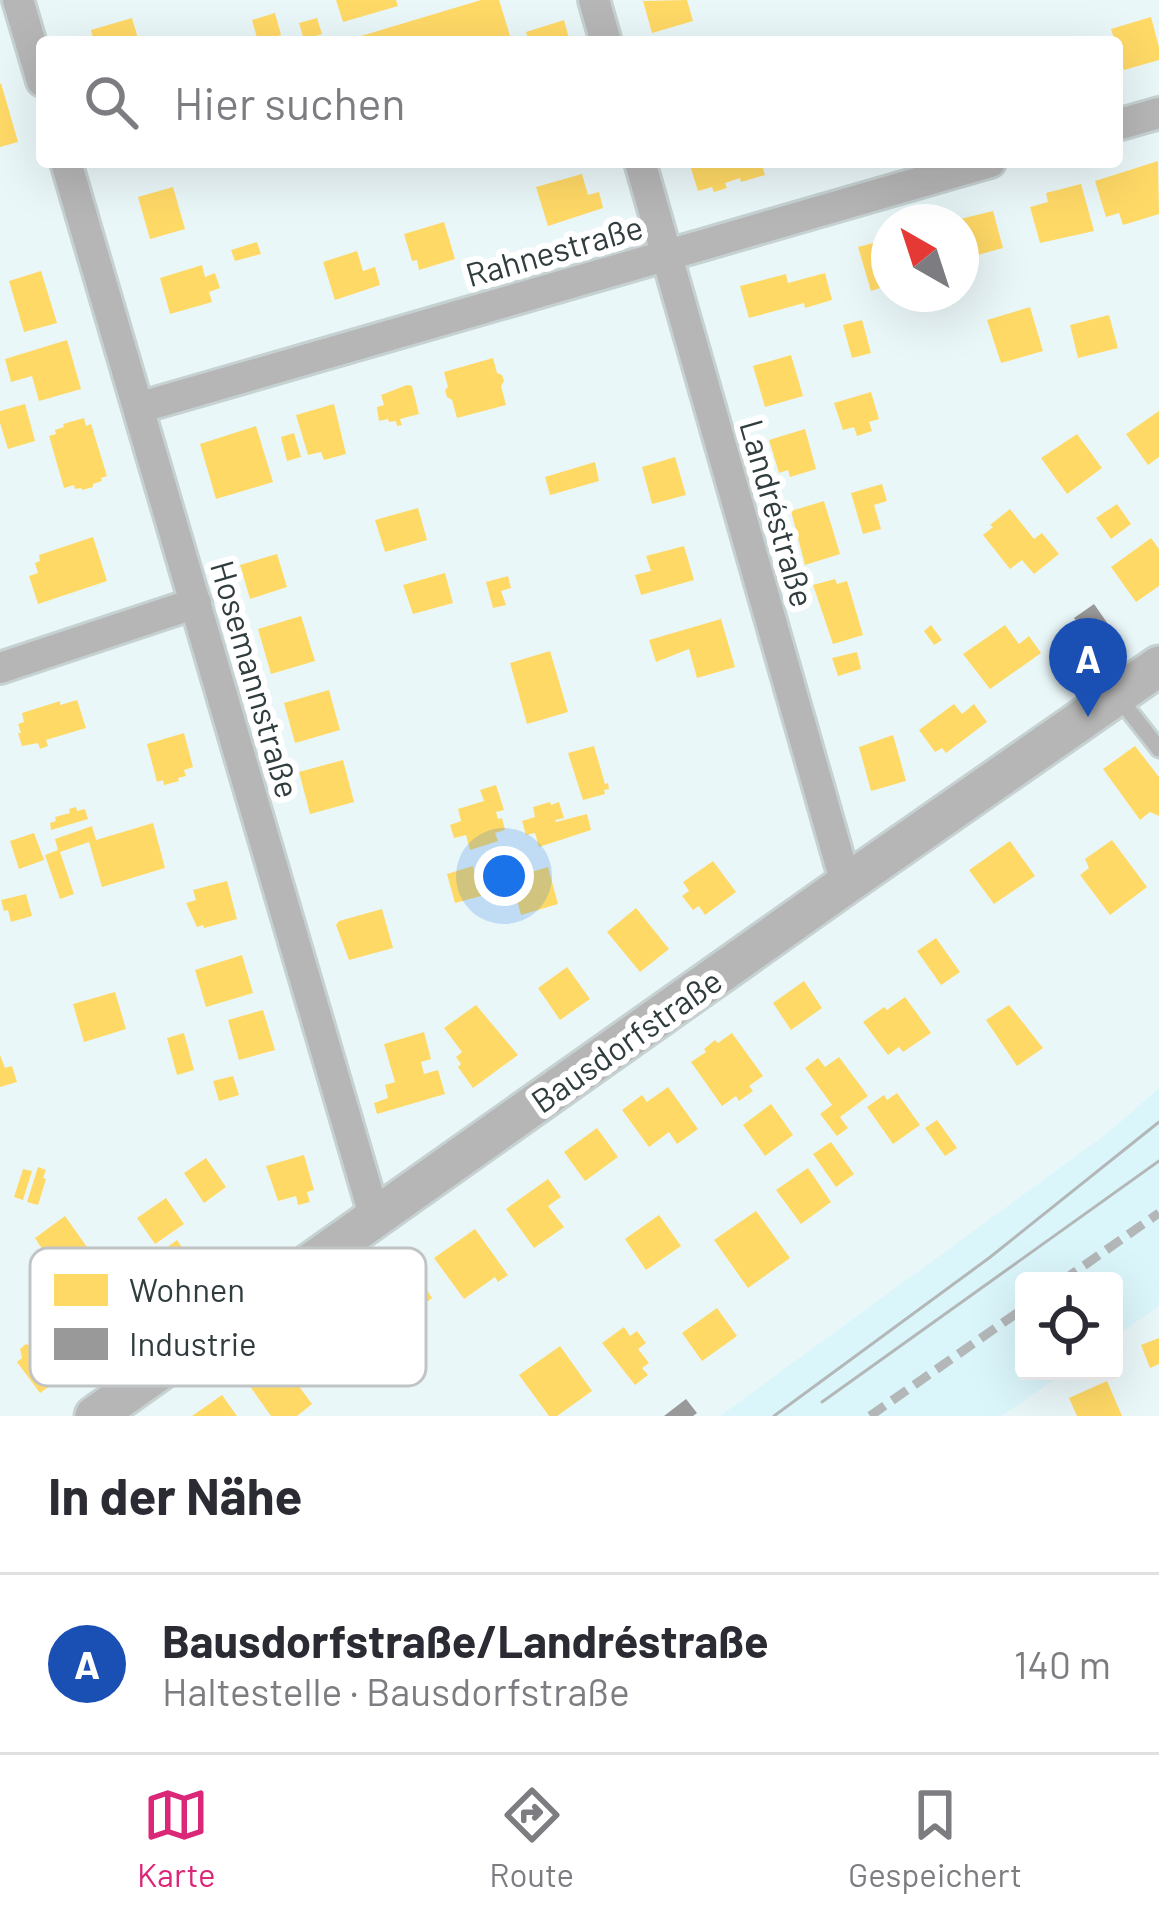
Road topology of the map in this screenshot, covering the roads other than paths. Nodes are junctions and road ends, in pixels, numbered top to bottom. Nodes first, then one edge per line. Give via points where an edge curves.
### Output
1 (18, 0) edge
2 (594, 0) edge
3 (604, 36) edge
4 (36, 61) edge
5 (1159, 113) edge
6 (1123, 123) edge
7 (68, 168) edge
8 (642, 168) edge
9 (969, 168) edge
10 (667, 255) junction
11 (138, 408) junction
12 (196, 603) junction
13 (1159, 666) edge
14 (0, 668) edge
15 (1118, 695) junction
16 (1159, 749) edge
17 (846, 884) junction
18 (375, 1217) junction
19 (331, 1248) edge
20 (137, 1386) edge
21 (95, 1416) edge

1 - 4 street
2 - 3 street
5 - 6 street
7 - 11 street, Hosemannstraße
8 - 10 street, Landréstraße
9 - 10 street, Rahnestraße
10 - 11 street, Rahnestraße
10 - 17 street, Landréstraße
11 - 12 street, Hosemannstraße
12 - 14 street
12 - 18 street, Hosemannstraße
13 - 15 street, Bausdorfstraße
15 - 16 lane
15 - 17 street, Bausdorfstraße
17 - 18 street, Bausdorfstraße
18 - 19 street, Bausdorfstraße
20 - 21 street, Bausdorfstraße

